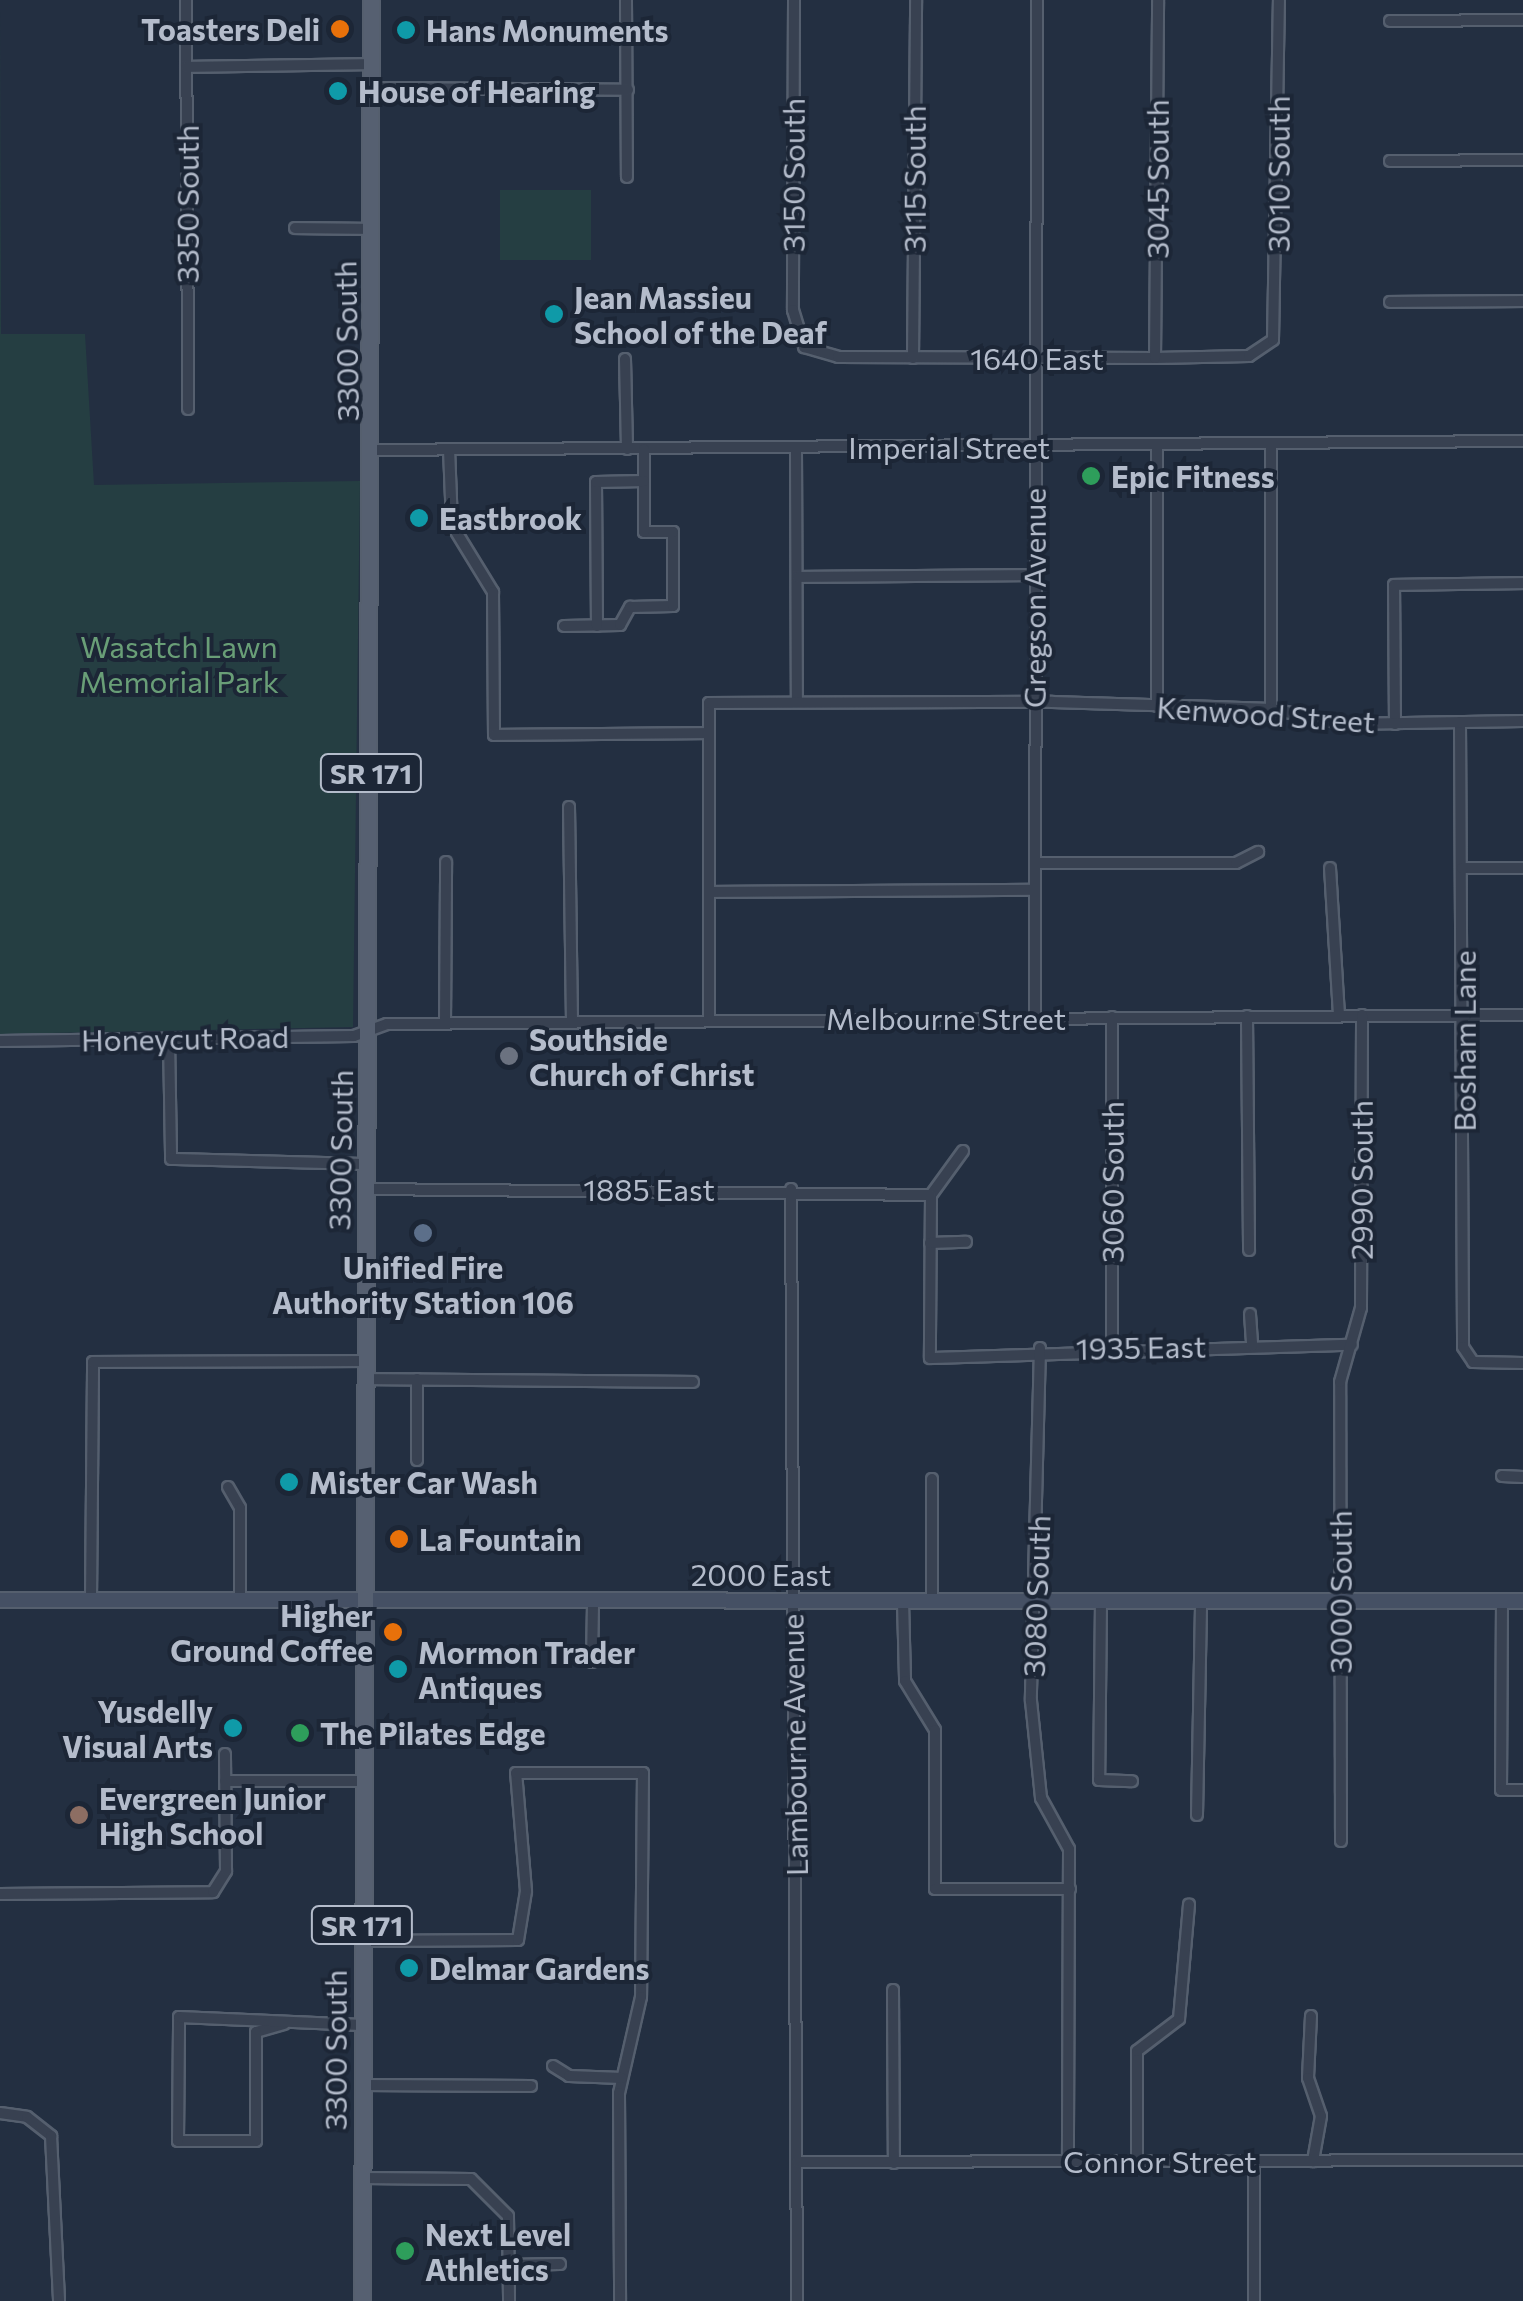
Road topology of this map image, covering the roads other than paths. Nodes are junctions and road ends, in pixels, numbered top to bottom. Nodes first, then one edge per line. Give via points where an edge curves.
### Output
1 (186, 0) edge
2 (371, 0) edge
3 (626, 0) edge
4 (794, 0) edge
5 (916, 0) edge
6 (1036, 0) edge
7 (1158, 0) edge
8 (1279, 0) edge
9 (1523, 20) edge
10 (1390, 21) dead end
11 (372, 64) junction
12 (186, 67) junction
13 (372, 88) junction
14 (628, 90) junction
15 (1523, 160) edge
16 (1390, 161) dead end
17 (627, 177) dead end
18 (295, 228) dead end
19 (372, 230) junction
20 (1523, 300) edge
21 (1390, 302) dead end
22 (1270, 347) joint
23 (804, 348) joint
24 (913, 358) junction
25 (1035, 358) junction
26 (1156, 358) junction
27 (625, 359) dead end
28 (188, 408) dead end
29 (1523, 441) edge
30 (1271, 444) junction
31 (1157, 446) junction
32 (1034, 447) junction
33 (627, 448) junction
34 (644, 448) junction
35 (796, 448) junction
36 (449, 449) junction
37 (374, 450) junction
38 (644, 481) junction
39 (1034, 575) junction
40 (797, 577) junction
41 (1523, 582) edge
42 (564, 626) dead end
43 (596, 626) junction
44 (797, 702) junction
45 (1034, 703) junction
46 (1157, 706) junction
47 (1271, 710) junction
48 (1523, 721) edge
49 (1460, 722) junction
50 (1394, 724) junction
51 (709, 733) junction
52 (569, 808) dead end
53 (1258, 852) dead end
54 (446, 862) dead end
55 (1035, 863) junction
56 (1330, 868) dead end
57 (1462, 868) junction
58 (1523, 868) edge
59 (1035, 890) junction
60 (709, 892) junction
61 (1362, 1015) junction
62 (1464, 1015) junction
63 (1523, 1015) edge
64 (1035, 1016) junction
65 (1247, 1016) junction
66 (1340, 1016) junction
67 (1112, 1017) junction
68 (709, 1020) junction
69 (572, 1022) junction
70 (445, 1024) junction
71 (370, 1030) junction
72 (169, 1039) junction
73 (0, 1041) edge
74 (963, 1151) dead end
75 (367, 1164) junction
76 (367, 1189) junction
77 (791, 1189) junction
78 (931, 1195) junction
79 (930, 1242) junction
80 (966, 1242) dead end
81 (1249, 1250) dead end
82 (1250, 1314) dead end
83 (1352, 1345) junction
84 (1252, 1346) junction
85 (1040, 1348) junction
86 (1112, 1348) junction
87 (365, 1362) junction
88 (1523, 1363) edge
89 (364, 1379) junction
90 (417, 1380) junction
91 (692, 1382) dead end
92 (418, 1460) dead end
93 (1502, 1476) dead end
94 (1523, 1476) edge
95 (932, 1479) dead end
96 (228, 1486) dead end
97 (0, 1600) edge
98 (91, 1600) junction
99 (1339, 1601) junction
100 (1502, 1601) junction
101 (1523, 1601) edge
102 (240, 1602) junction
103 (362, 1602) junction
104 (594, 1602) junction
105 (792, 1602) junction
106 (903, 1602) junction
107 (932, 1602) junction
108 (1040, 1602) junction
109 (1101, 1602) junction
110 (1201, 1602) junction
111 (592, 1662) dead end
112 (225, 1754) dead end
113 (225, 1780) junction
114 (362, 1781) junction
115 (1132, 1781) dead end
116 (1523, 1790) edge
117 (1196, 1814) dead end
118 (1341, 1841) dead end
119 (1070, 1889) junction
120 (0, 1894) edge
121 (1189, 1904) dead end
122 (362, 1941) junction
123 (894, 1990) dead end
124 (1311, 2016) dead end
125 (284, 2024) junction
126 (362, 2025) junction
127 (553, 2066) dead end
128 (622, 2078) junction
129 (362, 2085) junction
130 (532, 2086) dead end
131 (0, 2113) edge
132 (1320, 2128) junction
133 (1523, 2160) edge
134 (1068, 2161) junction
135 (1312, 2161) junction
136 (797, 2162) junction
137 (1136, 2162) junction
138 (1254, 2162) junction
139 (1325, 2162) junction
140 (894, 2163) junction
141 (362, 2178) junction
142 (560, 2264) dead end
143 (509, 2265) junction
144 (60, 2301) edge
145 (362, 2301) edge
146 (509, 2301) edge
147 (620, 2301) edge
148 (797, 2301) edge
149 (1254, 2301) edge

1 - 12 street, 3350 South
2 - 11 main road, 3300 South / SR 171
3 - 14 street
4 - 23 street, 3150 South via 793,310
5 - 24 street, 3115 South
6 - 25 street, Gregson Avenue
7 - 26 street, 3045 South
8 - 22 street, 3010 South
9 - 10 street
11 - 12 street
11 - 13 main road, 3300 South / SR 171
12 - 28 street, 3350 South
13 - 14 street
13 - 19 main road, 3300 South / SR 171
14 - 17 street
15 - 16 street
18 - 19 street
19 - 37 main road, 3300 South / SR 171
20 - 21 street
22 - 26 street, 1640 East via 1240,358
23 - 24 street, 1640 East
24 - 25 street, 1640 East
25 - 26 street, 1640 East
25 - 32 street, Gregson Avenue
27 - 33 street
29 - 30 street, Imperial Street
30 - 31 street, Imperial Street
30 - 47 street
31 - 32 street, Imperial Street
31 - 46 street
32 - 35 street, Imperial Street
32 - 39 street, Gregson Avenue
33 - 34 street, Imperial Street
33 - 36 street, Imperial Street
34 - 35 street, Imperial Street
34 - 38 street
35 - 40 street
36 - 37 street, Imperial Street
36 - 51 street via 452,525 493,592 494,735
37 - 71 main road, 3300 South / SR 171
38 - 43 street via 596,482
38 - 43 street via 644,532 673,532 673,606 630,607 620,626
39 - 40 street
39 - 45 street, Gregson Avenue
40 - 44 street
41 - 50 street via 1394,585
42 - 43 street
44 - 45 street, Kenwood Street
44 - 51 street, Kenwood Street via 709,703
45 - 46 street, Kenwood Street
45 - 55 street, Gregson Avenue
46 - 47 street, Kenwood Street
47 - 50 street, Kenwood Street
48 - 49 street, Kenwood Street
49 - 50 street, Kenwood Street
49 - 57 street, Bosham Lane
51 - 60 street
52 - 69 street
53 - 55 street via 1236,863
54 - 70 street
55 - 59 street, Gregson Avenue
56 - 66 street
57 - 58 street
57 - 62 street, Bosham Lane
59 - 60 street
59 - 64 street, Gregson Avenue
60 - 68 street
61 - 62 street, Melbourne Street
61 - 66 street, Melbourne Street
61 - 83 street, 2990 South via 1361,1308
62 - 63 street, Melbourne Street
62 - 88 street, Bosham Lane via 1466,1359
64 - 67 street, Melbourne Street
64 - 68 street, Melbourne Street
65 - 66 street, Melbourne Street
65 - 67 street, Melbourne Street
65 - 81 street
67 - 86 street, 3060 South
68 - 69 street, Melbourne Street
69 - 70 street, Melbourne Street
70 - 71 street, Melbourne Street
71 - 72 street, Honeycut Road
71 - 75 main road, 3300 South / SR 171
72 - 73 street, Honeycut Road
72 - 75 street via 171,1160
74 - 78 street
75 - 76 main road, 3300 South / SR 171
76 - 77 street, 1885 East
76 - 87 main road, 3300 South / SR 171
77 - 78 street, 1885 East
77 - 105 street, Lambourne Avenue
78 - 79 street
79 - 80 street
79 - 85 street, 1935 East via 930,1358
82 - 84 street
83 - 84 street, 1935 East
83 - 99 street, 3000 South via 1340,1382
84 - 86 street, 1935 East
85 - 86 street, 1935 East
85 - 108 street, 3080 South
87 - 89 main road, 3300 South / SR 171
87 - 98 street via 93,1362
89 - 90 street
89 - 103 main road, 3300 South / SR 171
90 - 91 street
90 - 92 street
93 - 94 street
95 - 107 street
96 - 102 street via 240,1508
97 - 98 street, 2000 East
98 - 102 street, 2000 East
99 - 100 street, 2000 East
99 - 110 street, 2000 East
99 - 118 street, 3000 South
100 - 101 street, 2000 East
100 - 116 street via 1501,1790
102 - 103 street, 2000 East
103 - 104 street, 2000 East
103 - 114 main road, 3300 South / SR 171
104 - 105 street, 2000 East
104 - 111 street
105 - 106 street, 2000 East
105 - 136 street, Lambourne Avenue
106 - 107 street, 2000 East
106 - 119 street via 905,1680 935,1730 934,1889
107 - 108 street, 2000 East
108 - 109 street, 2000 East
108 - 119 street, 3080 South via 1031,1701 1041,1798 1064,1835
109 - 110 street, 2000 East
109 - 115 street via 1099,1780
110 - 117 street
112 - 113 street
113 - 114 street
113 - 120 street via 220,1888
114 - 122 main road, 3300 South / SR 171
119 - 134 street
121 - 137 street via 1180,2019 1137,2051
122 - 126 main road, 3300 South / SR 171
122 - 128 street via 507,1943 523,1934 516,1773 642,1773 641,1996
123 - 140 street
124 - 132 street via 1308,2078
125 - 125 street via 179,2017 178,2141 256,2141 256,2032
125 - 126 street
126 - 129 main road, 3300 South / SR 171
127 - 128 street via 569,2076
128 - 147 street
129 - 130 street
129 - 141 main road, 3300 South / SR 171
131 - 144 street via 27,2117 51,2136
132 - 135 street
132 - 139 street
133 - 139 street, Connor Street
134 - 137 street, Connor Street
134 - 140 street, Connor Street
135 - 138 street, Connor Street
135 - 139 street, Connor Street
136 - 140 street, Connor Street
136 - 148 street, Lambourne Avenue
137 - 138 street, Connor Street
138 - 149 street
141 - 143 street via 471,2179 508,2216
141 - 145 main road, 3300 South / SR 171
142 - 143 street
143 - 146 street

